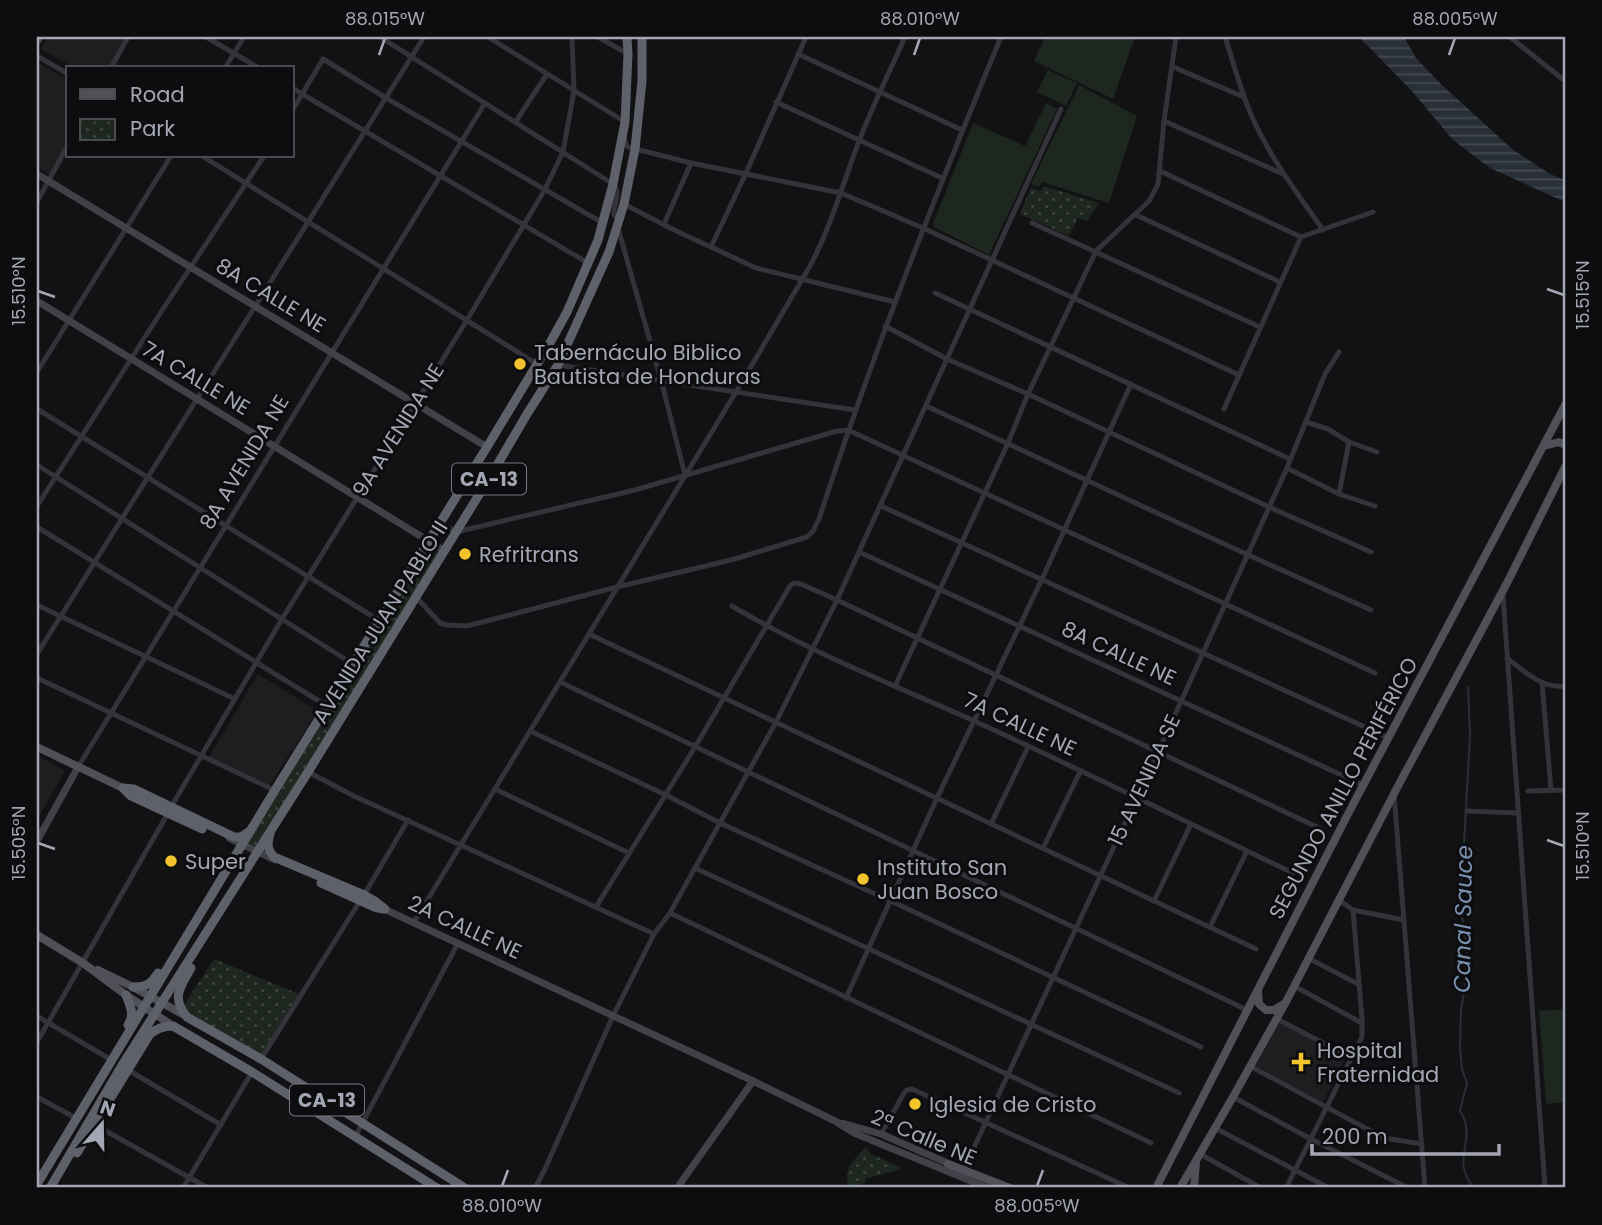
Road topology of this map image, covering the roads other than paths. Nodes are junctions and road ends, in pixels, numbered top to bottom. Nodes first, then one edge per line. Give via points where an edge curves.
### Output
1 (40, 37) edge
2 (128, 37) edge
3 (206, 37) edge
4 (244, 37) edge
5 (380, 37) edge
6 (424, 37) edge
7 (488, 37) edge
8 (572, 37) edge
9 (598, 37) edge
10 (627, 37) edge
11 (642, 37) edge
12 (806, 37) edge
13 (905, 37) edge
14 (1001, 37) edge
15 (1176, 37) edge
16 (1225, 37) edge
17 (1510, 37) edge
18 (37, 42) edge
19 (234, 53) junction
20 (628, 54) junction
21 (798, 54) junction
22 (37, 56) edge
23 (412, 57) junction
24 (112, 66) edge
25 (226, 66) edge
26 (256, 66) edge
27 (1173, 67) junction
28 (66, 73) edge
29 (547, 74) junction
30 (1565, 81) edge
31 (294, 89) edge
32 (574, 91) junction
33 (881, 92) junction
34 (302, 94) junction
35 (1244, 97) junction
36 (386, 98) junction
37 (776, 102) junction
38 (485, 103) junction
39 (294, 108) edge
40 (1061, 109) dead end
41 (516, 121) junction
42 (1164, 121) junction
43 (625, 125) junction
44 (962, 130) junction
45 (365, 132) junction
46 (859, 140) junction
47 (461, 142) junction
48 (66, 149) edge
49 (635, 149) junction
50 (563, 152) junction
51 (170, 158) edge
52 (205, 158) edge
53 (263, 158) edge
54 (691, 163) junction
55 (1160, 171) junction
56 (746, 173) junction
57 (37, 174) edge
58 (1284, 175) junction
59 (440, 176) junction
60 (942, 178) junction
61 (48, 181) junction
62 (246, 183) junction
63 (613, 184) junction
64 (544, 191) junction
65 (841, 193) junction
66 (37, 202) edge
67 (624, 204) junction
68 (1373, 212) dead end
69 (1136, 215) junction
70 (308, 222) junction
71 (603, 223) junction
72 (619, 223) junction
73 (1032, 223) dead end
74 (664, 224) junction
75 (522, 226) junction
76 (126, 228) junction
77 (923, 228) junction
78 (1323, 230) junction
79 (1301, 237) junction
80 (711, 247) junction
81 (1096, 251) junction
82 (993, 261) junction
83 (589, 264) junction
84 (191, 267) junction
85 (383, 268) junction
86 (802, 279) junction
87 (1280, 282) junction
88 (935, 293) dead end
89 (1074, 299) junction
90 (37, 301) edge
91 (895, 302) junction
92 (255, 306) junction
93 (970, 310) junction
94 (69, 320) junction
95 (467, 320) junction
96 (886, 326) junction
97 (1260, 327) junction
98 (1051, 347) junction
99 (1339, 352) dead end
100 (332, 353) junction
101 (131, 359) junction
102 (947, 359) junction
103 (537, 364) junction
104 (558, 365) junction
105 (37, 372) edge
106 (1239, 375) junction
107 (661, 380) junction
108 (1130, 384) junction
109 (736, 392) junction
110 (1028, 394) junction
111 (197, 399) junction
112 (415, 403) junction
113 (926, 406) junction
114 (37, 409) edge
115 (1224, 409) dead end
116 (1563, 409) edge
117 (855, 410) junction
118 (1306, 422) junction
119 (1565, 425) edge
120 (848, 430) junction
121 (1109, 432) junction
122 (81, 437) junction
123 (1349, 442) junction
124 (1007, 443) junction
125 (1565, 445) edge
126 (274, 446) junction
127 (1544, 446) junction
128 (487, 447) junction
129 (1377, 452) dead end
130 (904, 455) junction
131 (1290, 459) junction
132 (37, 465) edge
133 (1565, 467) edge
134 (1287, 468) junction
135 (685, 475) junction
136 (55, 477) junction
137 (148, 478) junction
138 (1087, 480) junction
139 (985, 492) junction
140 (1339, 494) junction
141 (357, 497) junction
142 (37, 506) edge
143 (881, 506) junction
144 (1375, 506) dead end
145 (1269, 507) junction
146 (122, 519) junction
147 (440, 523) junction
148 (226, 526) junction
149 (37, 527) edge
150 (1065, 529) junction
151 (456, 532) junction
152 (429, 541) junction
153 (961, 542) junction
154 (445, 551) junction
155 (859, 552) junction
156 (1371, 552) dead end
157 (1246, 555) junction
158 (94, 563) junction
159 (200, 568) junction
160 (308, 577) junction
161 (1042, 579) junction
162 (617, 587) junction
163 (940, 589) junction
164 (1502, 592) junction
165 (416, 597) junction
166 (837, 600) junction
167 (1225, 603) junction
168 (37, 605) edge
169 (732, 606) dead end
170 (1371, 610) dead end
171 (173, 611) junction
172 (61, 616) junction
173 (282, 620) junction
174 (380, 621) junction
175 (766, 626) junction
176 (1020, 626) junction
177 (589, 634) junction
178 (918, 638) junction
179 (812, 650) junction
180 (1202, 653) junction
181 (37, 654) edge
182 (146, 657) junction
183 (1507, 658) junction
184 (257, 663) junction
185 (353, 664) junction
186 (1375, 673) dead end
187 (996, 675) junction
188 (37, 678) edge
189 (559, 682) junction
190 (1542, 682) junction
191 (895, 686) junction
192 (1565, 686) edge
193 (723, 697) junction
194 (235, 699) junction
195 (1180, 701) junction
196 (327, 706) junction
197 (111, 712) junction
198 (974, 721) junction
199 (776, 722) junction
200 (530, 731) junction
201 (1389, 738) junction
202 (37, 747) edge
203 (695, 747) junction
204 (1028, 747) junction
205 (1158, 752) junction
206 (202, 756) junction
207 (78, 767) junction
208 (308, 772) junction
209 (1080, 772) junction
210 (748, 773) junction
211 (1363, 785) junction
212 (123, 788) junction
213 (495, 789) junction
214 (275, 790) junction
215 (1551, 790) junction
216 (1565, 790) edge
217 (1528, 791) dead end
218 (1394, 793) junction
219 (666, 795) junction
220 (139, 796) joint
221 (937, 798) junction
222 (1136, 798) junction
223 (169, 810) junction
224 (1467, 810) dead end
225 (1518, 813) junction
226 (408, 820) junction
227 (720, 822) junction
228 (991, 824) junction
229 (1191, 824) junction
230 (274, 825) junction
231 (254, 828) junction
232 (1321, 829) dead end
233 (228, 838) junction
234 (37, 841) edge
235 (460, 845) junction
236 (1043, 848) junction
237 (914, 850) junction
238 (1247, 851) junction
239 (629, 853) junction
240 (273, 859) junction
241 (233, 862) junction
242 (695, 868) junction
243 (245, 870) junction
244 (1293, 873) dead end
245 (1100, 875) junction
246 (223, 877) junction
247 (236, 884) junction
248 (362, 898) junction
249 (1339, 900) junction
250 (891, 901) junction
251 (1154, 901) junction
252 (596, 907) junction
253 (385, 909) junction
254 (1353, 910) junction
255 (670, 913) junction
256 (1404, 920) junction
257 (414, 922) junction
258 (1210, 927) junction
259 (1076, 928) junction
260 (654, 934) junction
261 (37, 935) edge
262 (458, 943) junction
263 (869, 948) junction
264 (1256, 949) dead end
265 (170, 954) junction
266 (1308, 958) junction
267 (83, 963) junction
268 (193, 965) junction
269 (1053, 977) junction
270 (1359, 984) junction
271 (1260, 985) junction
272 (1294, 986) junction
273 (134, 987) junction
274 (126, 995) junction
275 (846, 998) junction
276 (1287, 1000) junction
277 (1247, 1010) junction
278 (37, 1016) edge
279 (612, 1016) junction
280 (187, 1017) junction
281 (1276, 1019) junction
282 (48, 1023) junction
283 (1362, 1023) junction
284 (1031, 1024) junction
285 (173, 1026) junction
286 (37, 1042) edge
287 (114, 1047) junction
288 (1201, 1047) dead end
289 (108, 1058) junction
290 (1352, 1058) junction
291 (261, 1059) junction
292 (134, 1060) junction
293 (1250, 1066) junction
294 (128, 1070) junction
295 (252, 1072) junction
296 (1007, 1075) junction
297 (753, 1081) junction
298 (1179, 1093) dead end
299 (37, 1097) edge
300 (1233, 1097) junction
301 (1327, 1107) junction
302 (72, 1116) junction
303 (835, 1121) junction
304 (363, 1122) junction
305 (985, 1122) junction
306 (95, 1125) junction
307 (221, 1125) junction
308 (1215, 1128) junction
309 (881, 1134) junction
310 (355, 1137) junction
311 (1311, 1139) junction
312 (876, 1143) joint
313 (1151, 1143) dead end
314 (1422, 1144) junction
315 (1198, 1157) junction
316 (948, 1164) junction
317 (964, 1169) junction
318 (1295, 1170) junction
319 (44, 1172) junction
320 (190, 1178) junction
321 (56, 1179) junction
322 (37, 1184) edge
323 (50, 1188) edge
324 (183, 1188) edge
325 (208, 1188) edge
326 (437, 1188) edge
327 (465, 1188) edge
328 (535, 1188) edge
329 (677, 1188) edge
330 (988, 1188) edge
331 (999, 1188) edge
332 (1010, 1188) edge
333 (1129, 1188) edge
334 (1156, 1188) edge
335 (1180, 1188) edge
336 (1194, 1188) edge
337 (1261, 1188) edge
338 (1286, 1188) edge
339 (1329, 1188) edge
340 (1408, 1188) edge
341 (1425, 1188) edge
342 (1545, 1188) edge

1 - 18 street
2 - 24 street
3 - 19 street
4 - 19 street
5 - 23 street
6 - 23 street
7 - 29 street
8 - 32 street, 9A AVENIDA NE
9 - 20 street
10 - 20 highway, AVENIDA JUAN PABLO II / CA-13
11 - 49 highway, AVENIDA JUAN PABLO II / CA-13
12 - 21 street
13 - 33 street
14 - 44 street
15 - 27 street
16 - 35 street
17 - 30 street
19 - 25 street
19 - 26 street
20 - 43 highway, AVENIDA JUAN PABLO II / CA-13
21 - 33 street
21 - 37 street
22 - 28 street
23 - 36 street
23 - 38 street
27 - 35 street
27 - 42 street
29 - 32 street
29 - 41 street
31 - 34 street
32 - 43 street
32 - 50 street, 9A AVENIDA NE
33 - 44 street
33 - 46 street
34 - 36 street via 323,59
34 - 39 street
34 - 45 street
35 - 58 street
36 - 45 street
36 - 47 street
37 - 46 street
37 - 56 street
38 - 41 street
38 - 47 street, 8A AVENIDA NE
40 - 82 street
41 - 50 street
42 - 55 street
42 - 58 street
43 - 49 street via 626,145
43 - 63 highway, AVENIDA JUAN PABLO II / CA-13
44 - 60 street
45 - 59 street
45 - 70 street
46 - 60 street
46 - 65 street
47 - 59 street, 8A AVENIDA NE
47 - 64 street
48 - 61 street
49 - 54 street
49 - 67 highway, AVENIDA JUAN PABLO II / CA-13
50 - 63 street
50 - 64 street, 9A AVENIDA NE
51 - 76 street
52 - 62 street
53 - 62 street
54 - 56 street
54 - 74 street
55 - 69 street via 1149,201
55 - 79 street
56 - 65 street
56 - 80 street
57 - 61 street, 8A CALLE NE
58 - 78 street
59 - 75 street
59 - 85 street, 8A AVENIDA NE
60 - 77 street
61 - 66 street
61 - 76 street, 8A CALLE NE
62 - 70 street
62 - 84 street
63 - 71 highway, AVENIDA JUAN PABLO II / CA-13
63 - 72 street via 618,189 614,215
64 - 71 street
64 - 75 street, 9A AVENIDA NE
65 - 77 street
65 - 86 street via 819,250
67 - 72 highway, AVENIDA JUAN PABLO II / CA-13
67 - 74 street
68 - 78 street
69 - 81 street
69 - 87 street
70 - 85 street
70 - 92 street
71 - 83 highway, AVENIDA JUAN PABLO II / CA-13
72 - 104 highway, AVENIDA JUAN PABLO II / CA-13
72 - 107 street
73 - 81 street
74 - 80 street
75 - 83 street
75 - 95 street, 9A AVENIDA NE
76 - 84 street, 8A CALLE NE
76 - 94 street
77 - 82 street
77 - 91 street
78 - 79 street
79 - 87 street
80 - 86 street via 756,268
81 - 89 street
81 - 97 street
82 - 89 street
82 - 93 street
83 - 103 highway, AVENIDA JUAN PABLO II / CA-13
84 - 92 street, 8A CALLE NE
84 - 101 street
85 - 95 street
85 - 100 street, 8A AVENIDA NE
86 - 91 street
86 - 109 street
87 - 97 street
88 - 93 street
89 - 98 street
89 - 106 street
90 - 94 street, 7A CALLE NE
91 - 96 street
92 - 100 street, 8A CALLE NE
92 - 111 street
93 - 98 street
93 - 102 street
94 - 101 street, 7A CALLE NE
94 - 105 street
95 - 103 street
95 - 112 street, 9A AVENIDA NE
96 - 102 street
96 - 117 street
97 - 106 street
98 - 108 street
98 - 110 street
99 - 118 street, 15 AVENIDA SE
100 - 112 street, 8A CALLE NE
100 - 126 street, 8A AVENIDA NE
101 - 111 street, 7A CALLE NE
101 - 122 street
102 - 110 street
102 - 113 street
103 - 128 highway, AVENIDA JUAN PABLO II / CA-13
104 - 107 street
104 - 151 highway, AVENIDA JUAN PABLO II / CA-13
106 - 115 street
107 - 109 street
107 - 135 street
108 - 121 street
108 - 131 street
109 - 117 street
109 - 135 street
110 - 121 street
110 - 124 street
111 - 126 street, 7A CALLE NE
111 - 137 street
112 - 128 street, 8A CALLE NE
112 - 141 street, 9A AVENIDA NE
113 - 124 street
113 - 130 street
114 - 122 street
116 - 119 main road
116 - 127 main road, SEGUNDO ANILLO PERIFÉRICO
117 - 120 street
118 - 123 street
118 - 131 street, 15 AVENIDA SE
120 - 130 street
120 - 135 street
120 - 162 street via 819,519 807,537
121 - 138 street
121 - 145 street
122 - 136 street
122 - 137 street
123 - 129 street
123 - 140 street
124 - 138 street
124 - 139 street
125 - 127 main road
126 - 141 street, 7A CALLE NE
126 - 148 street, 8A AVENIDA NE
127 - 201 main road, SEGUNDO ANILLO PERIFÉRICO
128 - 147 highway, AVENIDA JUAN PABLO II / CA-13
130 - 139 street
130 - 143 street
131 - 134 street, 15 AVENIDA SE
132 - 136 street
133 - 164 main road
134 - 140 street
134 - 145 street, 15 AVENIDA SE
135 - 151 street
135 - 162 street
136 - 142 street
136 - 146 street
137 - 146 street
137 - 148 street
138 - 150 street
138 - 157 street
139 - 150 street
139 - 153 street
140 - 144 street
141 - 152 street, 7A CALLE NE
141 - 160 street, 9A AVENIDA NE
143 - 153 street
143 - 155 street
145 - 156 street
145 - 157 street, 15 AVENIDA SE
146 - 158 street
146 - 159 street
147 - 151 street
147 - 152 highway, AVENIDA JUAN PABLO II / CA-13
148 - 159 street, 8A AVENIDA NE
148 - 160 street
149 - 158 street
150 - 161 street
150 - 167 street
151 - 154 highway, AVENIDA JUAN PABLO II / CA-13
152 - 154 street, 7A CALLE NE
152 - 174 highway, AVENIDA JUAN PABLO II / CA-13
153 - 161 street
153 - 163 street
154 - 165 highway, AVENIDA JUAN PABLO II / CA-13
155 - 163 street, 8A CALLE NE
155 - 166 street
157 - 167 street, 15 AVENIDA SE
157 - 170 street
158 - 171 street
158 - 172 street
159 - 171 street, 8A AVENIDA NE
159 - 173 street
160 - 173 street, 9A AVENIDA NE
160 - 174 street
161 - 176 street
161 - 180 street
162 - 165 street via 467,626 440,623
162 - 177 street
163 - 176 street, 8A CALLE NE
163 - 178 street
164 - 183 street
164 - 218 main road
165 - 208 highway, AVENIDA JUAN PABLO II / CA-13
166 - 175 street via 794,583
166 - 178 street
166 - 179 street
167 - 180 street, 15 AVENIDA SE
167 - 186 street
168 - 172 street
169 - 175 street, 7A CALLE NE
171 - 182 street, 8A AVENIDA NE
171 - 184 street
172 - 181 street
172 - 182 street
173 - 184 street, 9A AVENIDA NE
173 - 185 street
174 - 185 highway, AVENIDA JUAN PABLO II / CA-13
175 - 179 street, 7A CALLE NE
175 - 193 street
176 - 187 street
176 - 195 street, 8A CALLE NE
177 - 189 street
177 - 193 street
178 - 187 street
178 - 191 street
179 - 191 street, 7A CALLE NE
179 - 199 street
180 - 195 street, 15 AVENIDA SE
180 - 201 street
182 - 194 street
182 - 197 street, 8A AVENIDA NE
183 - 190 street
183 - 225 street
184 - 194 street, 9A AVENIDA NE
184 - 196 street
185 - 196 highway, AVENIDA JUAN PABLO II / CA-13
187 - 198 street
187 - 205 street
188 - 197 street
189 - 200 street
189 - 203 street
190 - 192 street
190 - 215 street
191 - 198 street, 7A CALLE NE
193 - 199 street
193 - 203 street
194 - 206 street, 9A AVENIDA NE
195 - 205 street, 15 AVENIDA SE
195 - 211 street, 8A CALLE NE
196 - 214 highway, AVENIDA JUAN PABLO II / CA-13
197 - 206 street
197 - 207 street, 8A AVENIDA NE
198 - 204 street, 7A CALLE NE
198 - 221 street
199 - 210 street
199 - 221 street
200 - 213 street
200 - 219 street
201 - 211 main road, SEGUNDO ANILLO PERIFÉRICO
202 - 207 main road, 2A CALLE NE
203 - 210 street
203 - 219 street
204 - 209 street, 7A CALLE NE
204 - 228 street
205 - 222 street, 15 AVENIDA SE
205 - 232 street
206 - 214 street
206 - 223 street, 9A AVENIDA NE
207 - 212 main road, 2A CALLE NE
207 - 234 street, 8A AVENIDA NE
208 - 226 street
208 - 230 highway, AVENIDA JUAN PABLO II / CA-13
209 - 222 street, 7A CALLE NE
209 - 236 street
210 - 227 street
210 - 237 street
211 - 271 main road, SEGUNDO ANILLO PERIFÉRICO
212 - 220 main road, 2A CALLE NE
212 - 223 highway via 131,796
213 - 235 street
213 - 239 street
214 - 231 highway, AVENIDA JUAN PABLO II / CA-13
215 - 216 street
215 - 217 street
218 - 249 main road
218 - 256 street
219 - 227 street
219 - 239 street
220 - 253 street, 2A CALLE NE
221 - 228 street
221 - 237 street
222 - 229 street, 7A CALLE NE
222 - 245 street, 15 AVENIDA SE
223 - 233 highway
223 - 267 street, 9A AVENIDA NE
224 - 225 street
225 - 342 street
226 - 235 street
226 - 248 street
227 - 242 street
227 - 250 street
228 - 236 street
229 - 238 street, 7A CALLE NE
229 - 251 street
230 - 240 highway via 268,841
230 - 243 highway, AVENIDA JUAN PABLO II / CA-13
231 - 233 highway via 241,837
231 - 241 highway, AVENIDA JUAN PABLO II / CA-13
233 - 241 highway via 234,846
235 - 252 street
235 - 257 street
236 - 245 street
237 - 250 street
237 - 259 street
238 - 244 street, 7A CALLE NE
238 - 258 street
239 - 252 street
240 - 243 highway via 259,858
240 - 248 highway
241 - 246 highway, AVENIDA JUAN PABLO II / CA-13
242 - 255 street
242 - 263 street
243 - 247 highway, AVENIDA JUAN PABLO II / CA-13
245 - 251 street
245 - 259 street, 15 AVENIDA SE
246 - 265 highway via 209,890
246 - 319 highway, AVENIDA JUAN PABLO II
247 - 268 highway via 230,903
247 - 321 highway, AVENIDA JUAN PABLO II
248 - 253 highway
248 - 291 street
249 - 254 street
249 - 266 main road
250 - 263 street
250 - 269 street
251 - 258 street
252 - 260 street
253 - 257 street, 2A CALLE NE
254 - 256 street
254 - 270 street
255 - 260 street
255 - 275 street
256 - 314 street
257 - 262 street, 2A CALLE NE
258 - 264 street
259 - 269 street, 15 AVENIDA SE
259 - 277 street
260 - 279 street
261 - 267 main road
262 - 279 street, 2A CALLE NE
262 - 304 street
263 - 275 street
263 - 284 street
265 - 268 highway via 180,968
265 - 273 highway via 151,984
266 - 270 street
266 - 272 main road
267 - 273 main road
267 - 274 main road
267 - 282 street, 9A AVENIDA NE
268 - 280 highway via 178,999
269 - 284 street, 15 AVENIDA SE
269 - 288 street
270 - 283 street
271 - 276 main road via 1259,1004 1266,1010 1276,1010
271 - 277 main road, SEGUNDO ANILLO PERIFÉRICO
272 - 276 main road
272 - 283 street
273 - 280 main road
274 - 285 main road
274 - 287 highway via 131,1020
275 - 296 street
276 - 281 main road
277 - 334 main road, SEGUNDO ANILLO PERIFÉRICO
278 - 282 street
279 - 297 street, 2A CALLE NE
279 - 328 street
280 - 291 highway, CA-13
281 - 290 street
281 - 293 main road
282 - 286 street, 9A AVENIDA NE
282 - 289 street
283 - 290 street via 1362,1037
284 - 296 street, 15 AVENIDA SE
284 - 298 street
285 - 292 highway via 150,1034
285 - 295 highway, CA-13
287 - 289 highway
287 - 292 highway via 130,1051
289 - 302 highway
290 - 301 street
291 - 304 highway, CA-13
292 - 294 highway
293 - 300 main road
293 - 301 street
294 - 306 highway
294 - 307 street
295 - 307 street
295 - 310 highway, CA-13
296 - 305 street, 15 AVENIDA SE
296 - 313 street
297 - 303 street, 2A CALLE NE
297 - 329 street
299 - 302 street
300 - 308 main road
300 - 311 street
301 - 311 street
301 - 314 street via 1384,1138
302 - 319 highway via 48,1155
303 - 309 street, 2ª Calle NE
303 - 312 street, 2A CALLE NE
304 - 310 street
304 - 327 highway, CA-13
305 - 309 street via 909,1089
305 - 317 street, 15 AVENIDA SE
305 - 333 street
306 - 320 street
306 - 321 highway
307 - 320 street
308 - 315 main road
308 - 318 street
309 - 316 street, 2ª Calle NE
310 - 326 highway, CA-13
311 - 318 street
311 - 340 street
312 - 330 street, 2ª Calle NE
314 - 341 street
315 - 335 main road
315 - 336 main road
315 - 337 street
316 - 317 main road
316 - 331 street, 2ª Calle NE
317 - 332 main road
318 - 338 street
318 - 339 street
319 - 322 highway, AVENIDA JUAN PABLO II
320 - 324 street
320 - 325 street
321 - 323 highway, AVENIDA JUAN PABLO II

